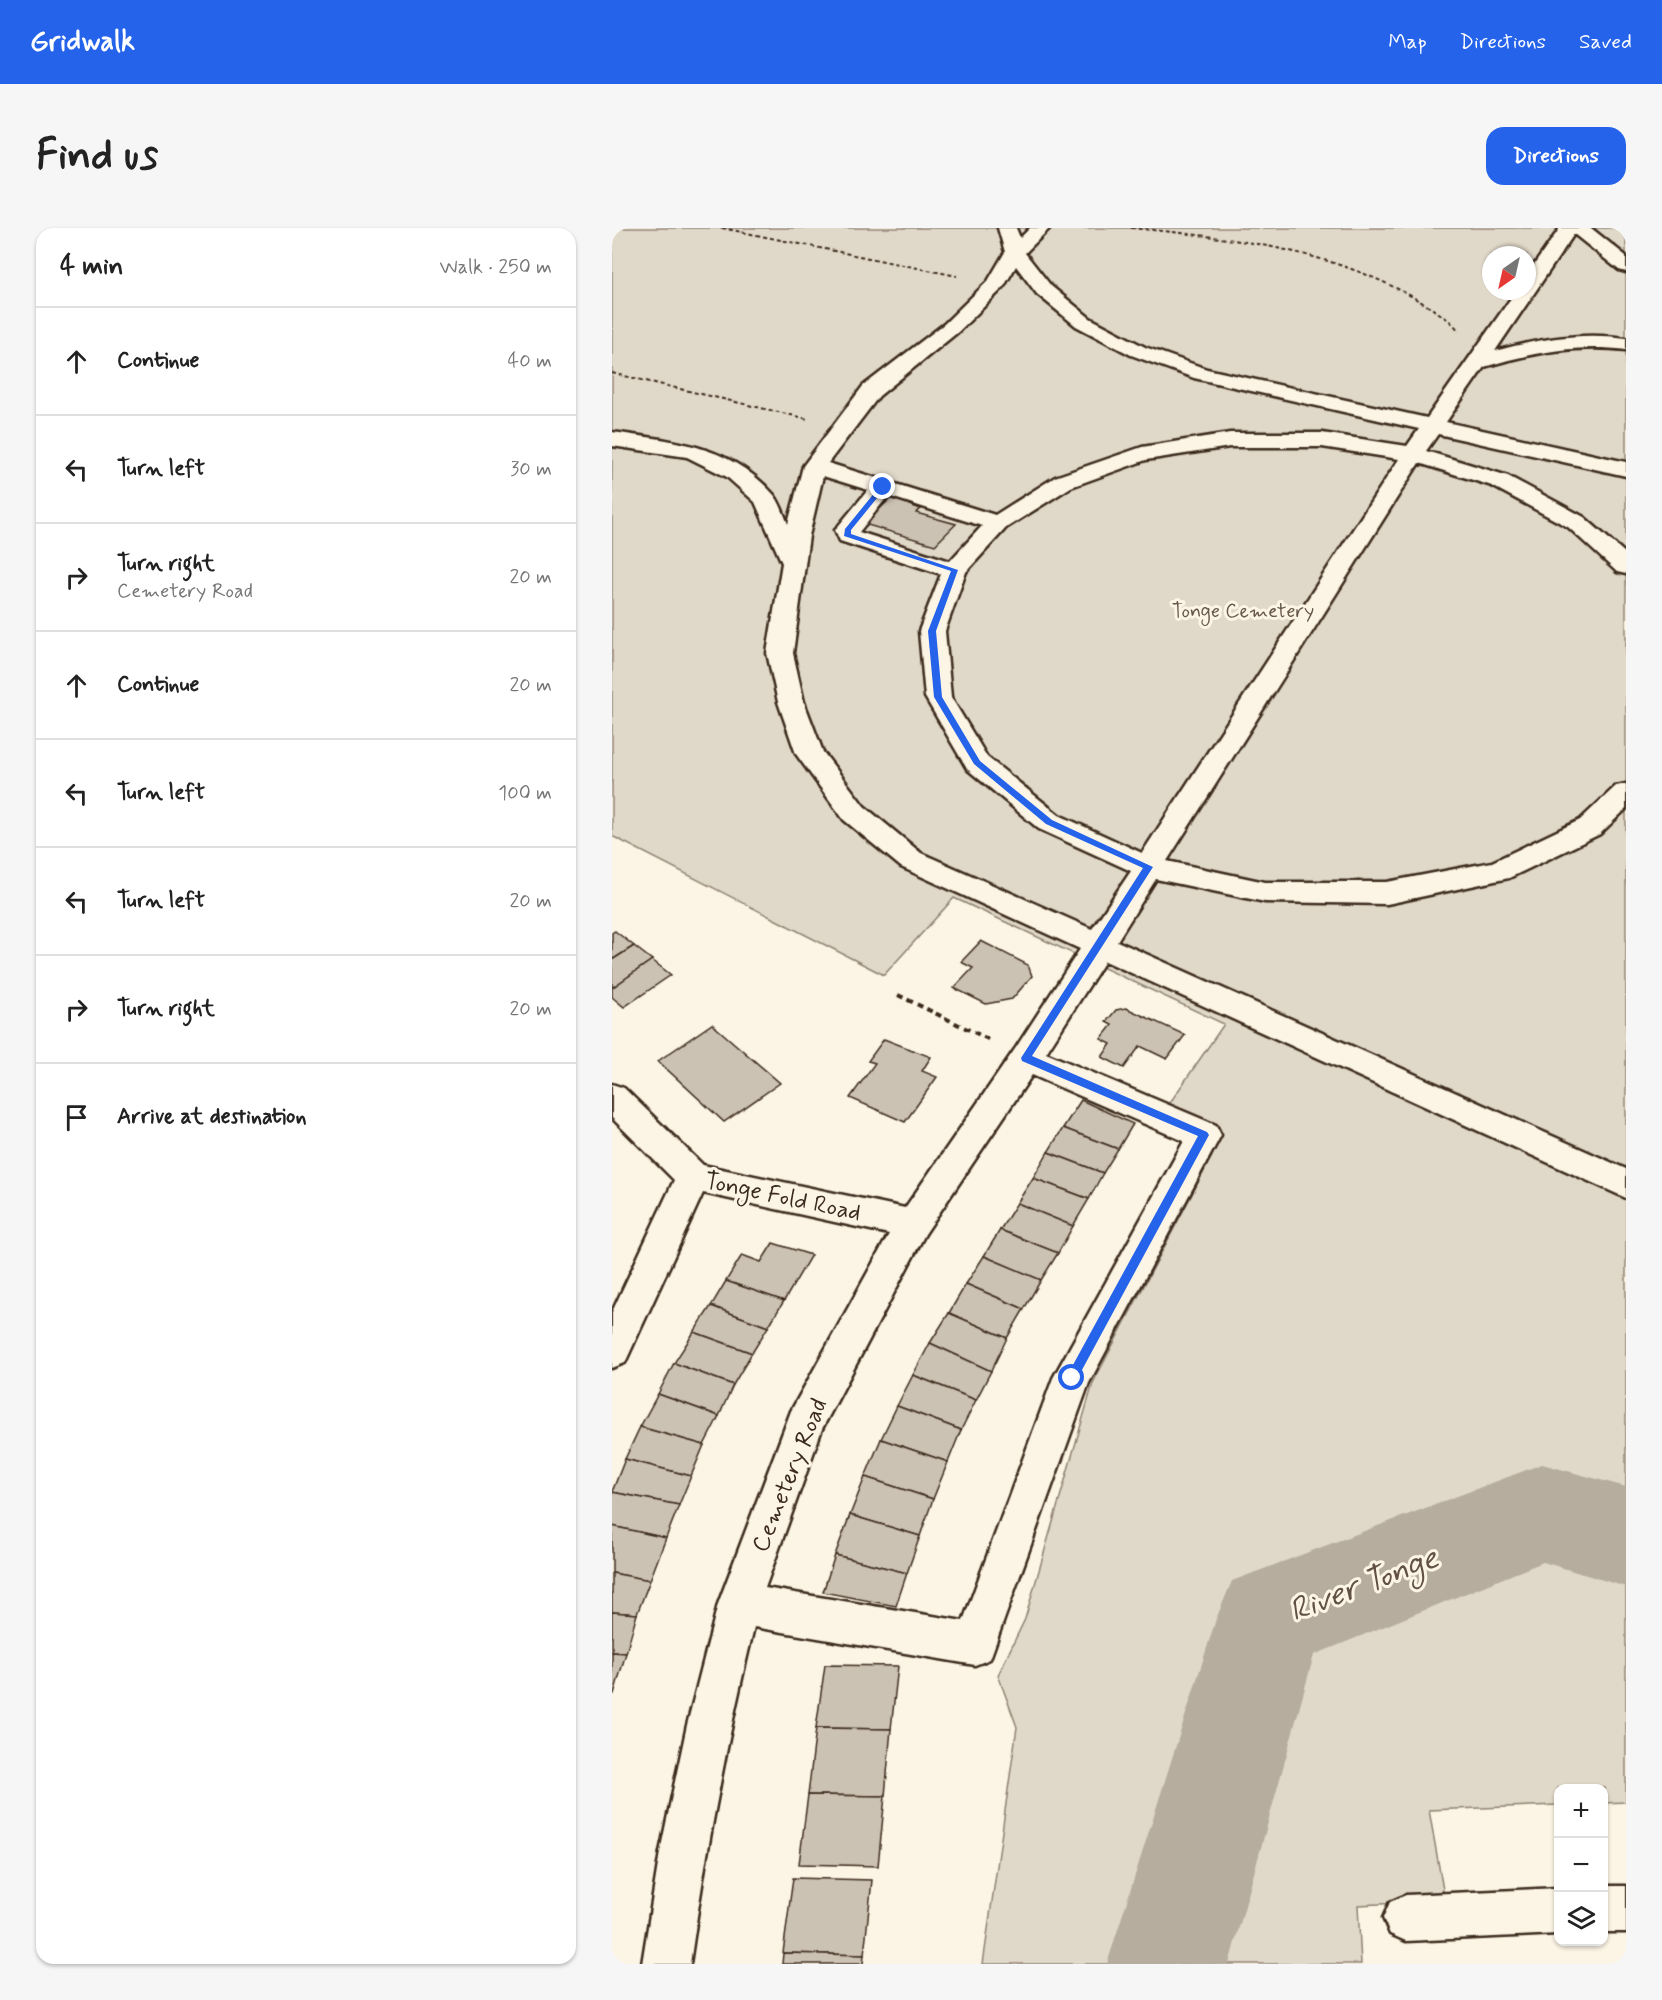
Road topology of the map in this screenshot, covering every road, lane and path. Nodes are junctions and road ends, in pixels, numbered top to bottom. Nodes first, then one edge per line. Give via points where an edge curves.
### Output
1 (722, 228) edge
2 (1007, 228) edge
3 (1041, 228) edge
4 (1131, 228) edge
5 (1569, 228) edge
6 (1579, 228) edge
7 (1016, 252) junction
8 (1626, 266) edge
9 (1536, 276) edge
10 (996, 284) junction
11 (1519, 300) edge
12 (1626, 344) edge
13 (1476, 363) junction
14 (612, 373) edge
15 (1432, 426) junction
16 (835, 437) junction
17 (612, 439) edge
18 (1413, 454) junction
19 (1626, 469) edge
20 (813, 471) junction
21 (741, 478) junction
22 (883, 487) junction
23 (998, 522) junction
24 (794, 563) junction
25 (1626, 567) edge
26 (955, 570) junction
27 (1626, 793) edge
28 (1148, 867) junction
29 (1098, 946) junction
30 (898, 995) dead end
31 (1026, 1058) junction
32 (612, 1097) edge
33 (693, 1177) junction
34 (1626, 1184) edge
35 (913, 1224) junction
36 (612, 1351) edge
37 (739, 1604) junction
38 (1626, 1908) edge
39 (1608, 1910) edge
40 (1554, 1911) edge
41 (1406, 1918) dead end
42 (666, 1964) edge

1 - 10 path
2 - 7 street
3 - 7 street
4 - 13 path via 1259,246 1338,264 1412,294 1457,327
5 - 9 street, Cemetery Road
6 - 8 street
7 - 10 street
7 - 15 street via 1044,290 1083,322 1138,351 1201,375
10 - 16 street via 951,328 871,391
11 - 13 street, Cemetery Road
12 - 13 street via 1533,345
13 - 15 street, Cemetery Road
14 - 16 path via 822,423
15 - 18 street, Cemetery Road
15 - 19 street
16 - 20 street
17 - 21 street via 693,451
18 - 23 street via 1322,440 1230,440 1142,454 1063,482
18 - 25 street via 1500,481 1576,522
18 - 28 street, Cemetery Road
20 - 21 street via 781,484
20 - 22 street
20 - 24 street
21 - 24 street via 765,499
22 - 23 street
22 - 26 street via 847,530 848,536
23 - 26 street
24 - 29 street via 780,653 791,702 810,754 854,813 911,860
26 - 28 street via 932,631 938,697 977,763 1049,822
27 - 28 street via 1590,827 1499,871 1387,893 1265,892
28 - 29 street, Cemetery Road
29 - 31 street, Cemetery Road
29 - 34 street
30 - 31 path
31 - 35 street, Cemetery Road
31 - 37 street via 1204,1135 1072,1378 975,1644
32 - 33 street, Tonge Fold Road
33 - 35 street, Tonge Fold Road
33 - 36 street
35 - 37 street, Cemetery Road via 805,1423
37 - 42 street, Cemetery Road via 683,1852
38 - 39 street
40 - 41 street

